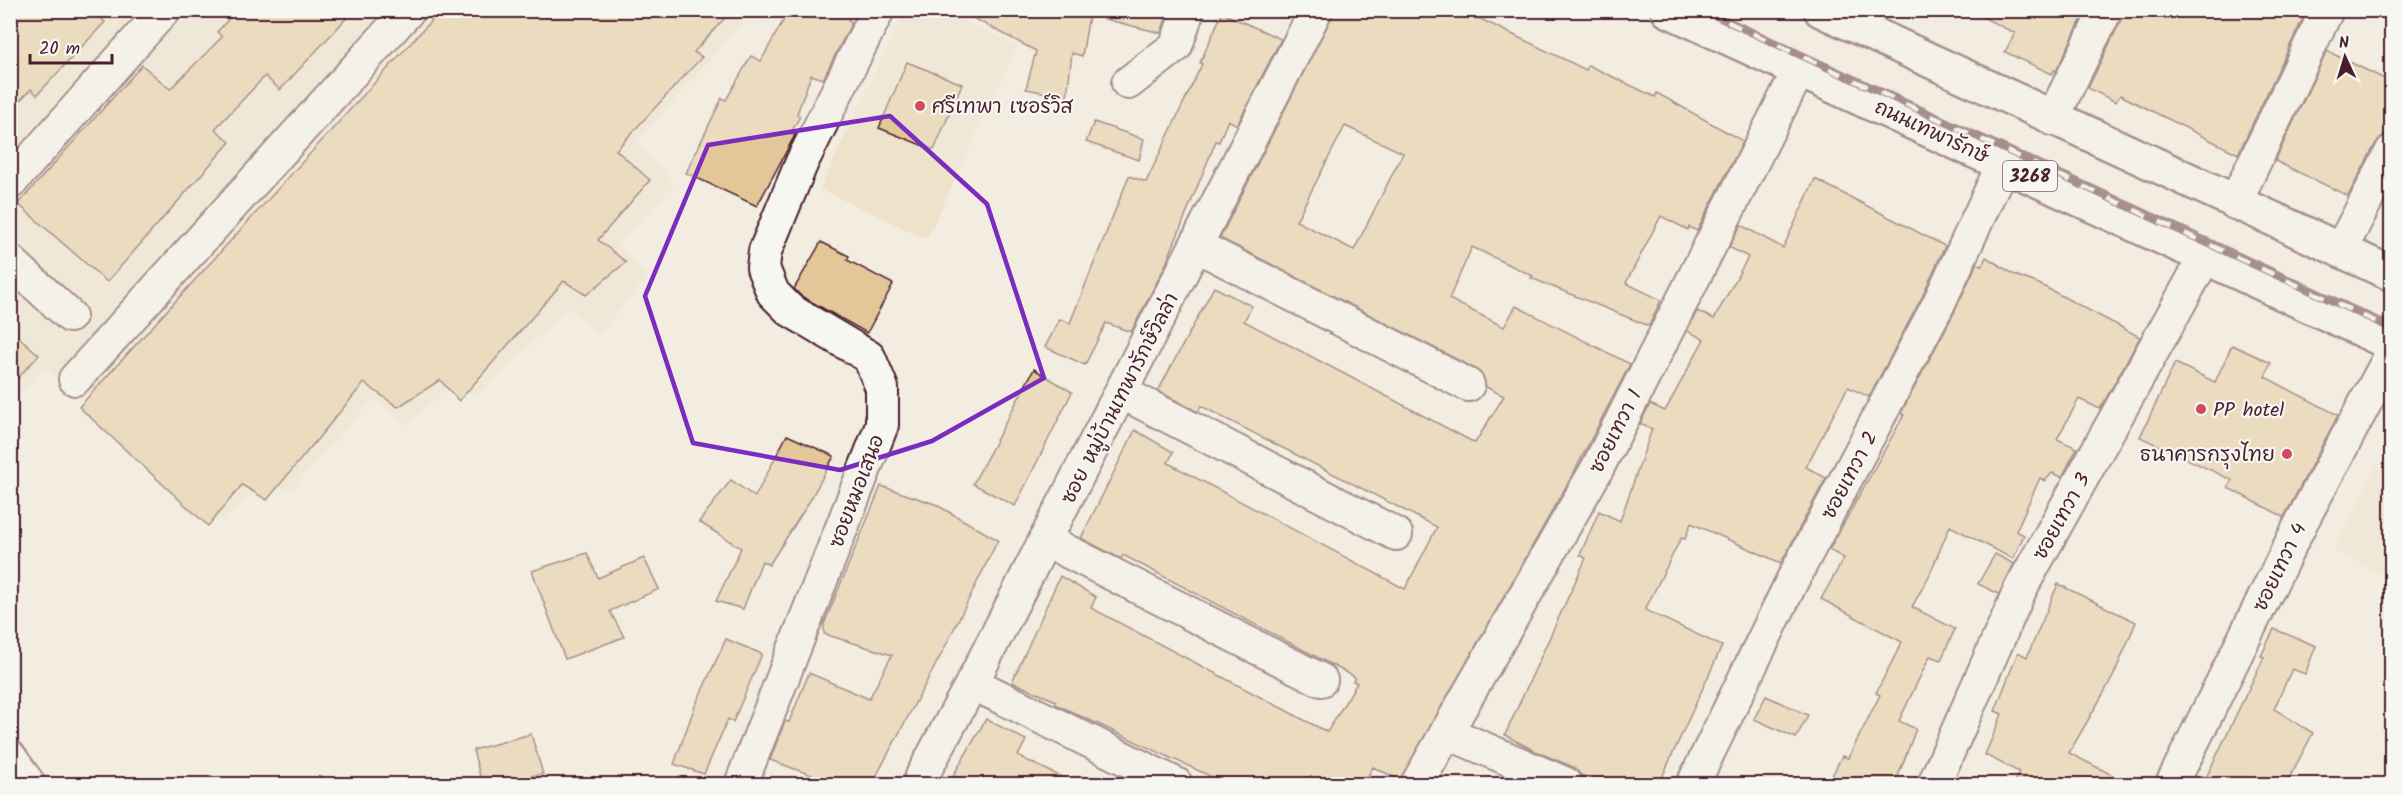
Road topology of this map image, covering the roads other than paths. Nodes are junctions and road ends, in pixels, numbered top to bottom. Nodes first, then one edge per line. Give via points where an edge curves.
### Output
1 (409, 10) edge
2 (878, 10) edge
3 (1188, 10) edge
4 (1316, 10) edge
5 (1668, 10) edge
6 (2106, 10) edge
7 (2327, 10) edge
8 (1830, 13) edge
9 (148, 16) edge
10 (1799, 70) junction
11 (1128, 83) dead end
12 (2052, 119) junction
13 (2391, 151) edge
14 (2003, 164) junction
15 (10, 183) edge
16 (2235, 203) junction
17 (1197, 246) junction
18 (2340, 251) junction
19 (2205, 256) junction
20 (10, 261) edge
21 (2391, 274) edge
22 (70, 316) dead end
23 (2391, 344) edge
24 (2391, 353) edge
25 (75, 379) dead end
26 (1468, 385) dead end
27 (1121, 392) junction
28 (1396, 534) dead end
29 (1046, 540) junction
30 (1321, 680) dead end
31 (972, 683) junction
32 (1446, 732) junction
33 (10, 757) edge
34 (926, 782) edge
35 (29, 784) edge
36 (741, 784) edge
37 (1176, 784) edge
38 (1417, 784) edge
39 (1566, 784) edge
40 (1693, 784) edge
41 (1934, 784) edge
42 (2172, 784) edge

1 - 25 street
2 - 36 street, ซอยหมอเสนอ via 802,162 765,251 763,268 772,293 790,310 869,357 882,388 882,425
3 - 11 street via 1176,46
4 - 17 street, ซอย หมู่บ้านเทพารักษ์วิลล่า
5 - 10 main road, ถนนเทพารักษ์ / 3268
6 - 12 street
7 - 16 street
8 - 12 main road
9 - 15 street
10 - 14 main road, ถนนเทพารักษ์ / 3268
10 - 32 street, ซอยเทวา 1 via 1597,469
12 - 16 main road
13 - 18 street
14 - 19 main road, ถนนเทพารักษ์ / 3268
14 - 40 street, ซอยเทวา 2 via 1938,305 1792,581
16 - 18 main road
17 - 26 street
17 - 27 street, ซอย หมู่บ้านเทพารักษ์วิลล่า
18 - 21 main road
19 - 23 main road, ถนนเทพารักษ์ / 3268
19 - 41 street, ซอยเทวา 3 via 2021,588
20 - 22 street
24 - 42 street, ซอยเทวา 4 via 2302,521
27 - 28 street
27 - 29 street, ซอย หมู่บ้านเทพารักษ์วิลล่า
29 - 30 street
29 - 31 street, ซอย หมู่บ้านเทพารักษ์วิลล่า
31 - 34 street, ซอย หมู่บ้านเทพารักษ์วิลล่า
31 - 37 street
32 - 38 street, ซอยเทวา 1
32 - 39 street
33 - 35 street

